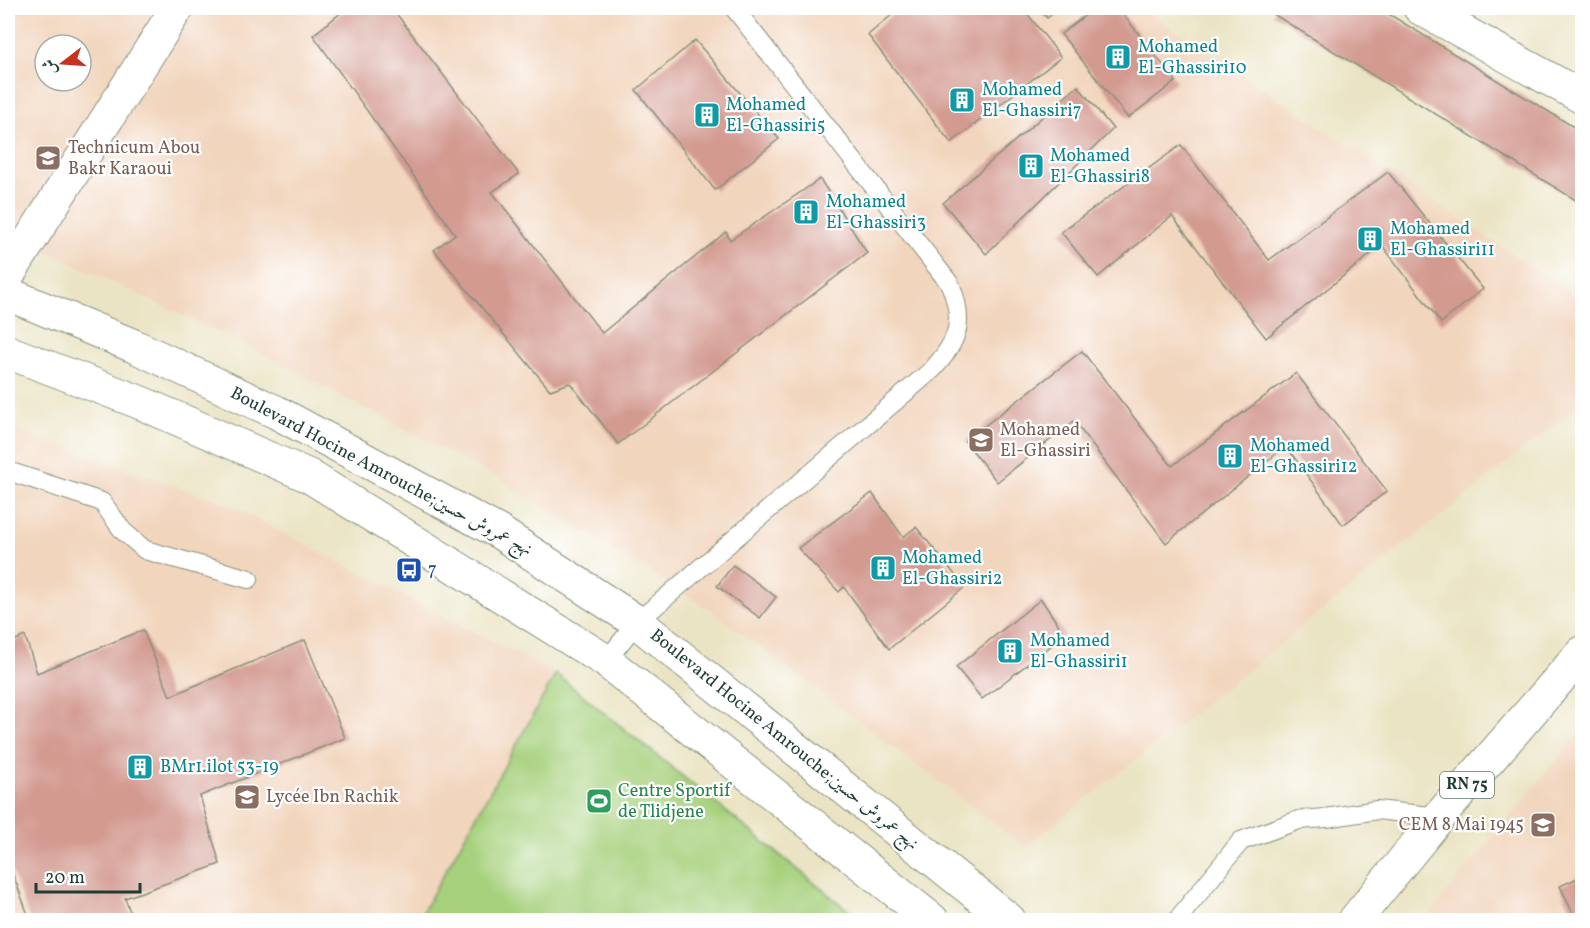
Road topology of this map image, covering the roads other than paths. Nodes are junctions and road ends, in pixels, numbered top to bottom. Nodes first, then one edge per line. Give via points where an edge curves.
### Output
1 (177, 8) edge
2 (734, 8) edge
3 (1426, 9) edge
4 (1582, 97) edge
5 (8, 275) edge
6 (8, 294) edge
7 (8, 352) edge
8 (8, 471) edge
9 (249, 579) dead end
10 (637, 622) junction
11 (1582, 653) edge
12 (606, 662) junction
13 (1439, 817) junction
14 (932, 921) edge
15 (1009, 921) edge
16 (1180, 921) edge
17 (1355, 921) edge

1 - 5 main road
2 - 10 lane via 950,284 959,320 946,355 933,369
3 - 4 main road
6 - 10 main road, Boulevard Hocine Amrouche;نهج عمروش حسين via 134,346 276,412 499,532
7 - 12 main road, Boulevard Hocine Amrouche;نهج عمروش حسين via 139,402 309,476
8 - 9 lane via 102,502 123,531 145,550
10 - 12 lane
10 - 15 main road, Boulevard Hocine Amrouche;نهج عمروش حسين
11 - 13 main road, RN 75
12 - 14 main road, Boulevard Hocine Amrouche;نهج عمروش حسين
13 - 16 lane via 1377,810 1299,820 1241,841
13 - 17 main road, RN 75

